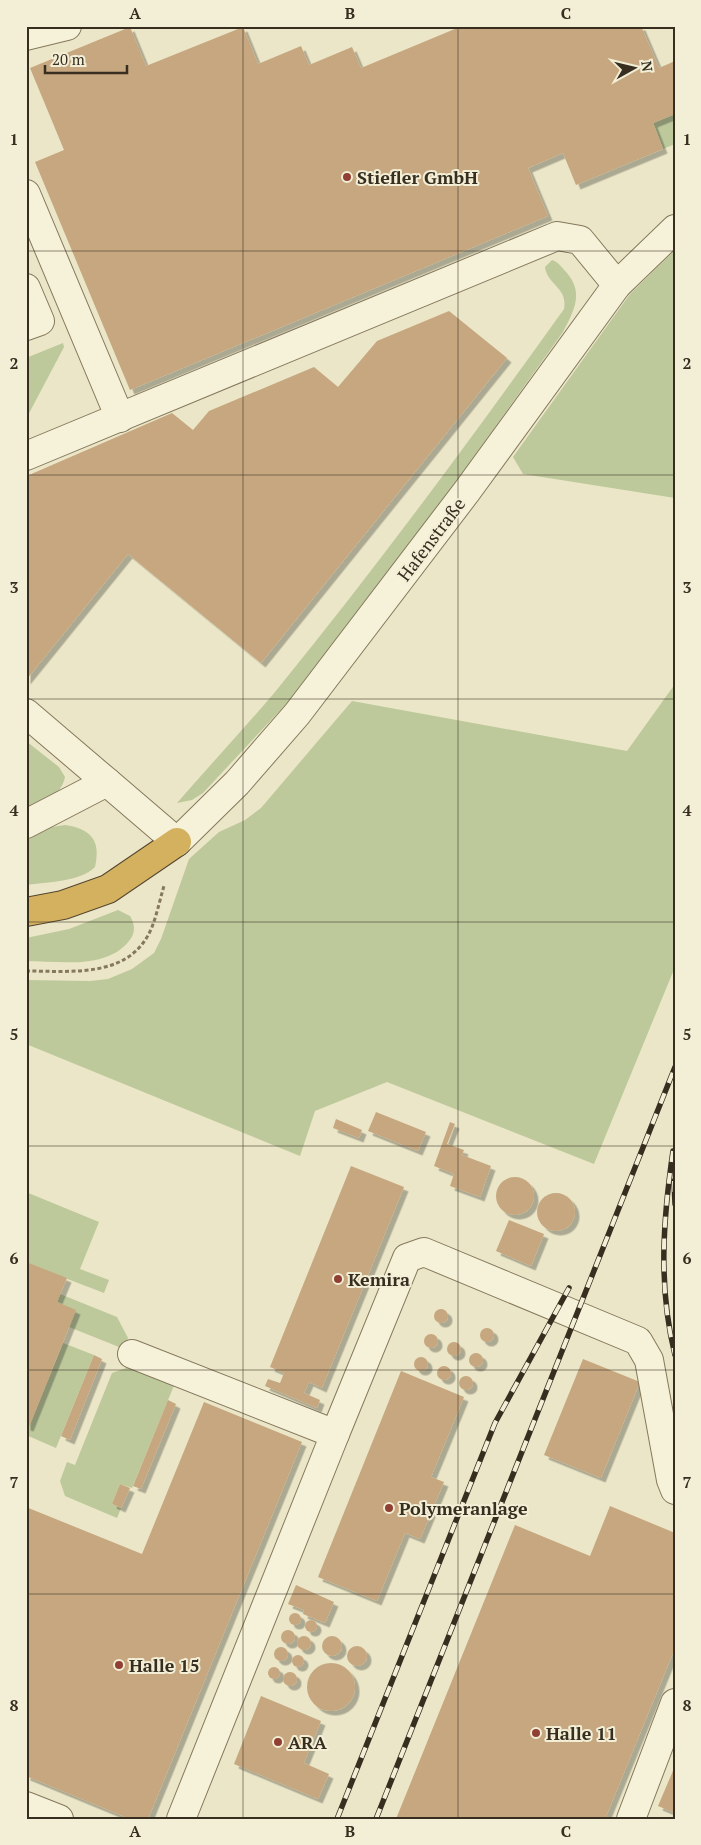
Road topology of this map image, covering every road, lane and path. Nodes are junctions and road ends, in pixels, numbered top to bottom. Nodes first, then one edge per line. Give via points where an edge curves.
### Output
1 (67, 26) edge
2 (26, 36) edge
3 (26, 194) edge
4 (675, 229) edge
5 (618, 285) junction
6 (26, 288) edge
7 (26, 326) edge
8 (120, 418) junction
9 (26, 456) edge
10 (26, 713) edge
11 (107, 782) junction
12 (26, 824) edge
13 (177, 842) junction
14 (26, 912) edge
15 (26, 970) edge
16 (132, 1354) dead end
17 (335, 1434) junction
18 (675, 1490) edge
19 (675, 1703) edge
20 (26, 1806) edge
21 (59, 1819) edge
22 (180, 1819) edge
23 (631, 1819) edge

1 - 2 street
3 - 8 street
4 - 5 street, Hafenstraße
5 - 8 street via 580,240 557,236
5 - 13 street, Hafenstraße via 467,491 297,714 237,783
6 - 7 street via 40,321
8 - 9 street
10 - 11 street
11 - 12 street
11 - 13 street
13 - 14 highway via 108,889 63,906
13 - 15 path via 152,928 142,946 125,960 107,968 88,971
16 - 17 street
17 - 18 street via 407,1258 424,1252 638,1341 649,1360
17 - 22 street
19 - 23 street
20 - 21 street

